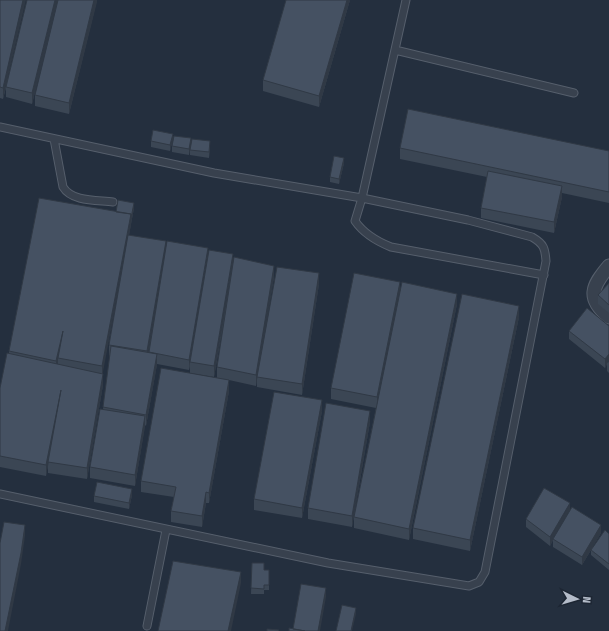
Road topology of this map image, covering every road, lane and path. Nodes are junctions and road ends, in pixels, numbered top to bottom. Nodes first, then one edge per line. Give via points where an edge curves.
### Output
1 (406, 0) edge
2 (395, 50) junction
3 (574, 93) dead end
4 (0, 127) edge
5 (54, 138) junction
6 (362, 198) junction
7 (113, 202) dead end
8 (609, 266) edge
9 (544, 275) junction
10 (609, 317) edge
11 (0, 494) edge
12 (166, 530) junction
13 (147, 626) dead end

1 - 2 lane
2 - 3 lane
2 - 6 lane
4 - 5 lane
5 - 6 lane via 214,174
5 - 7 lane via 63,187 67,193 74,197
6 - 9 lane via 468,220 532,237 541,242 545,252
6 - 9 lane via 355,221 360,230 380,242 409,251
8 - 10 street via 596,282 594,294 598,308
9 - 12 lane via 485,572 479,582 469,586 356,568
11 - 12 lane
12 - 13 lane

